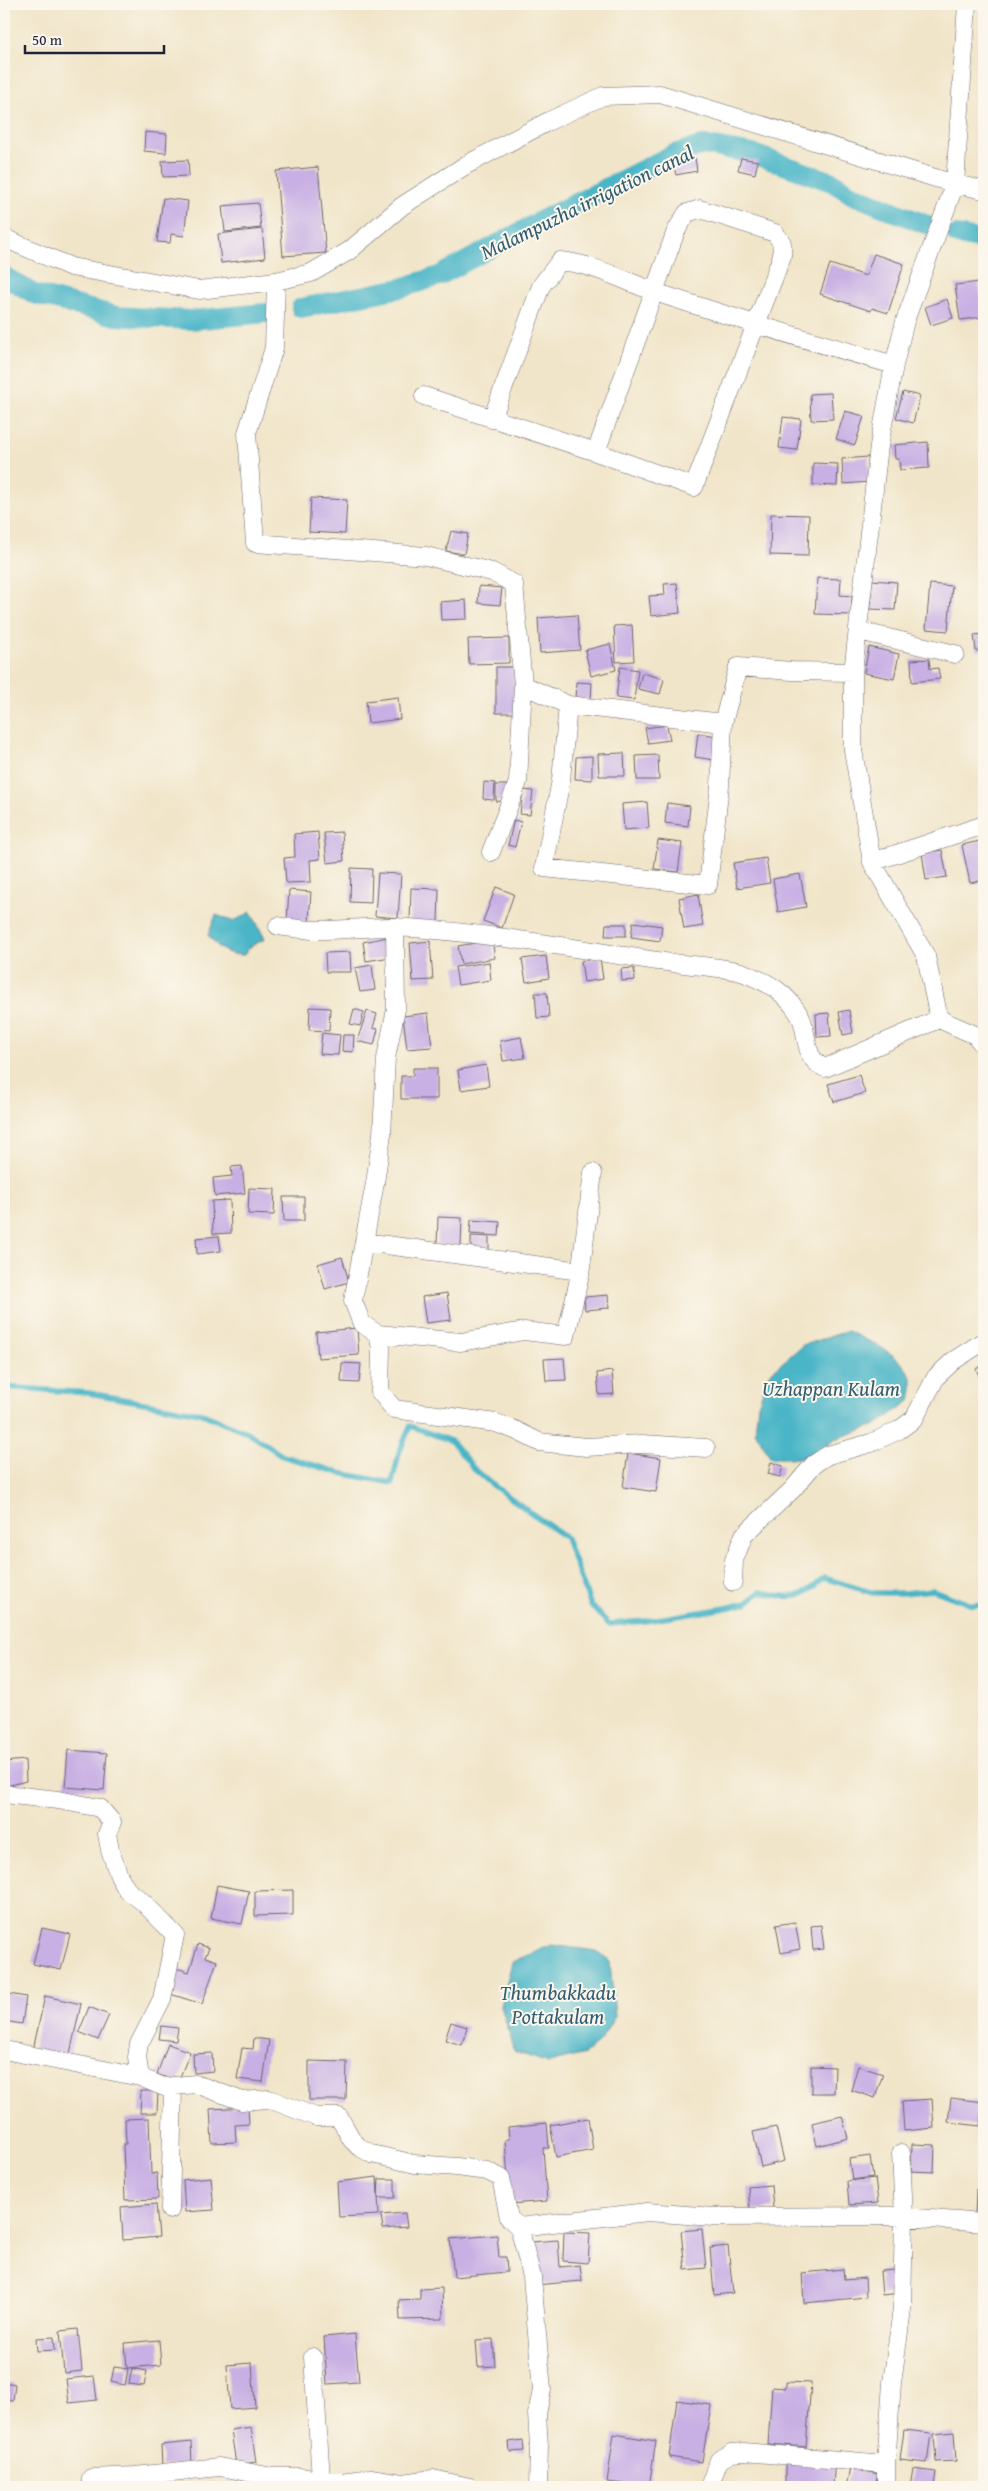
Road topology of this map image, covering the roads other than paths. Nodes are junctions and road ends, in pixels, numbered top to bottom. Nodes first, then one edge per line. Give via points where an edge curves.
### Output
1 (966, 4) edge
2 (955, 184) junction
3 (984, 190) edge
4 (4, 238) edge
5 (276, 281) junction
6 (655, 292) junction
7 (756, 325) junction
8 (894, 365) junction
9 (424, 396) dead end
10 (492, 419) junction
11 (596, 452) junction
12 (859, 631) junction
13 (955, 654) dead end
14 (853, 672) junction
15 (523, 685) junction
16 (568, 705) junction
17 (723, 723) junction
18 (984, 825) edge
19 (491, 852) dead end
20 (872, 862) junction
21 (278, 926) dead end
22 (395, 927) junction
23 (939, 1020) junction
24 (984, 1046) edge
25 (593, 1173) dead end
26 (364, 1242) junction
27 (580, 1271) junction
28 (378, 1334) junction
29 (984, 1341) edge
30 (706, 1448) dead end
31 (733, 1582) dead end
32 (4, 1794) edge
33 (4, 2050) edge
34 (140, 2077) junction
35 (173, 2086) junction
36 (901, 2153) dead end
37 (170, 2210) dead end
38 (904, 2217) junction
39 (984, 2223) edge
40 (519, 2228) junction
41 (313, 2358) dead end
42 (886, 2464) junction
43 (321, 2479) junction
44 (90, 2487) edge
45 (470, 2487) edge
46 (538, 2487) edge
47 (709, 2487) edge
48 (886, 2487) edge

1 - 2 street
2 - 3 street
2 - 5 street via 660,94 603,96 466,165 402,206 348,251 311,273
2 - 8 street via 905,321
4 - 5 street via 71,267 199,290
5 - 15 street via 274,348 247,433 255,542 426,556 492,572 514,584
6 - 7 street
6 - 7 street via 676,232 687,213 700,209 775,233 782,243 782,256
6 - 10 street via 578,262 560,260 541,286
6 - 11 street
7 - 8 street
7 - 11 street via 694,487
8 - 12 street via 879,446
9 - 10 street
10 - 11 street
12 - 13 street
12 - 14 street
14 - 17 street via 738,667
14 - 20 street via 853,750
15 - 16 street
15 - 19 street via 518,782
16 - 17 street
16 - 17 street via 561,780 544,868 598,876 708,885 720,786
18 - 20 street
20 - 23 street via 926,956
21 - 22 street via 313,930
22 - 23 street via 498,936 742,972 778,988 801,1017 804,1038 814,1060 824,1068
22 - 26 street via 396,1009 386,1058 382,1134
23 - 24 street via 975,1035
25 - 27 street
26 - 27 street
26 - 28 street via 354,1301 362,1324
27 - 28 street via 566,1336 524,1331 461,1342
28 - 30 street via 381,1348 380,1392 394,1409 496,1423 539,1442
29 - 31 street via 953,1361 936,1377 914,1419 899,1430 871,1443 828,1455 814,1464 792,1490 744,1535 734,1560
32 - 34 street via 100,1808 112,1822 107,1834 110,1850 127,1890 175,1935 162,1999 139,2044
33 - 34 street
34 - 35 street via 158,2086
35 - 37 street
35 - 40 street via 196,2084 242,2101 269,2099 316,2117 339,2118 352,2140 372,2154 415,2164 487,2172 501,2178 509,2218
36 - 38 street
38 - 39 street
38 - 40 street via 713,2217 647,2212
38 - 42 street via 902,2309
40 - 46 street via 532,2276 540,2357 542,2390 536,2414
41 - 43 street
42 - 47 street via 732,2453 719,2460
42 - 48 street
43 - 44 street via 273,2477 219,2467 91,2478
43 - 45 street via 341,2482 371,2478 402,2483 432,2479

